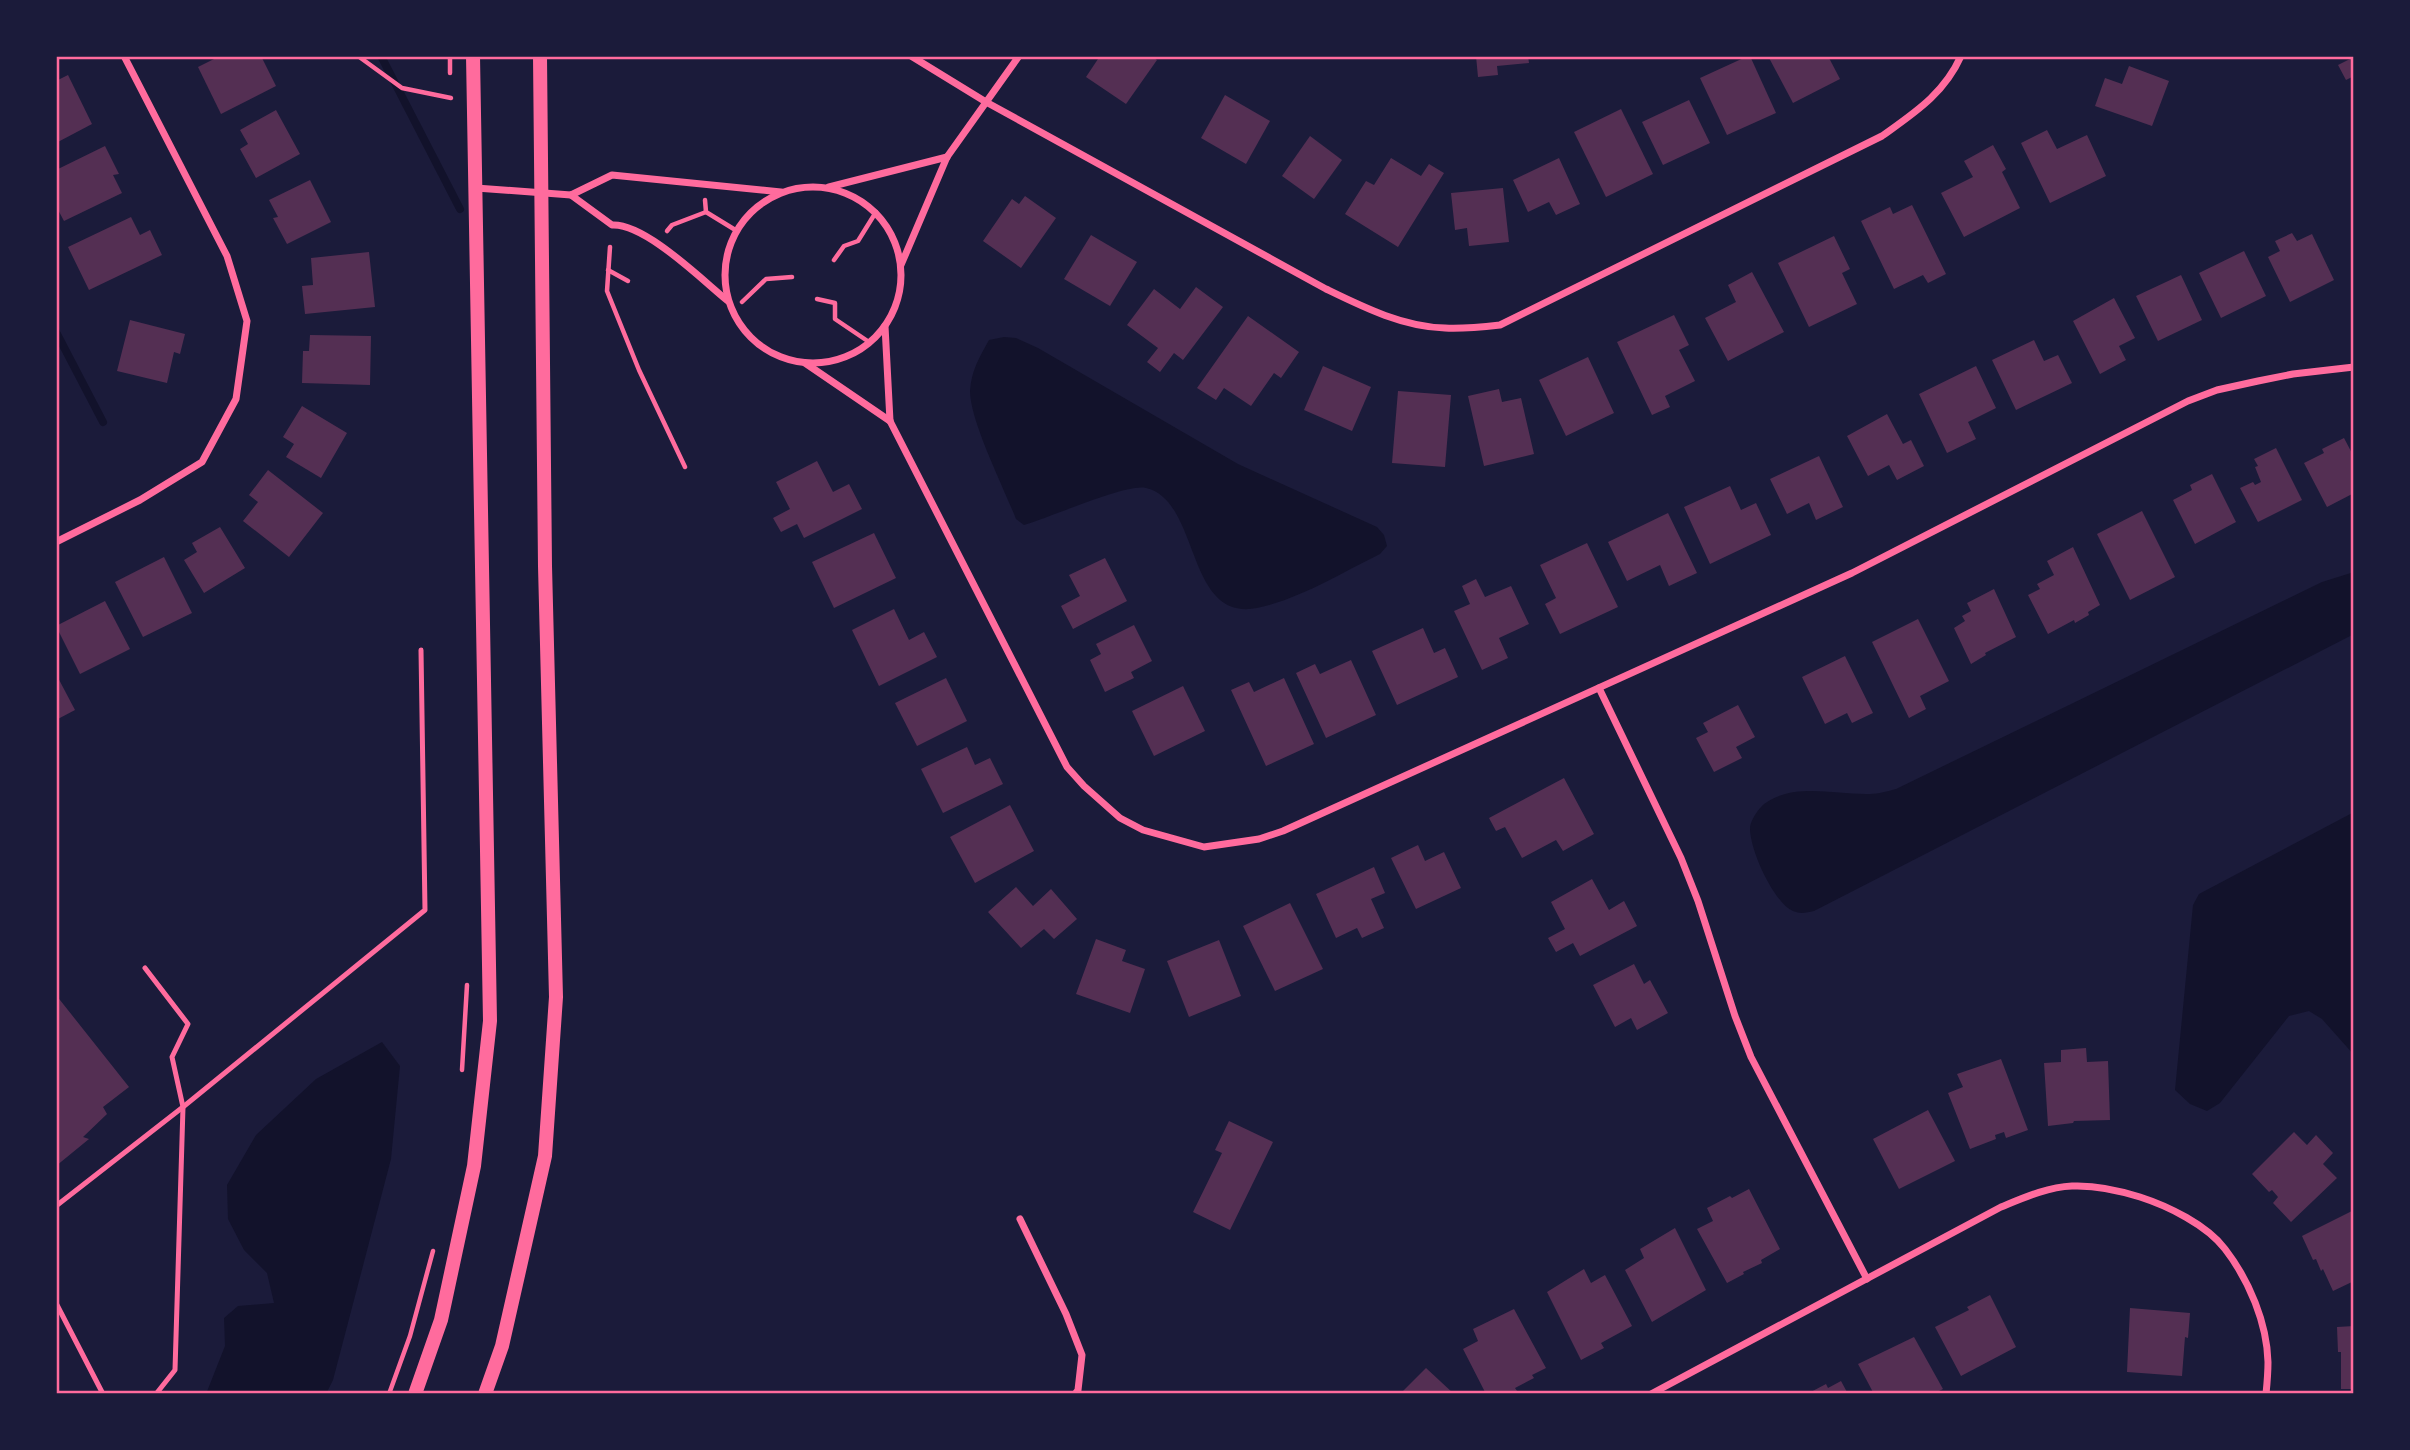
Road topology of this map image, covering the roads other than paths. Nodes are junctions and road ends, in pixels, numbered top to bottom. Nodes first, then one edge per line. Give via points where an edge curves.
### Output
1 (124, 56) edge
2 (473, 56) edge
3 (540, 56) edge
4 (911, 56) edge
5 (1019, 56) edge
6 (1961, 56) edge
7 (986, 102) junction
8 (947, 156) junction
9 (827, 187) junction
10 (476, 188) junction
11 (782, 192) junction
12 (541, 193) junction
13 (570, 195) junction
14 (901, 266) junction
15 (728, 301) junction
16 (885, 326) junction
17 (805, 363) junction
18 (2354, 367) edge
19 (890, 421) junction
20 (56, 541) edge
21 (421, 650) dead end
22 (1599, 688) junction
23 (145, 968) dead end
24 (183, 1107) junction
25 (56, 1206) edge
26 (1020, 1219) dead end
27 (1867, 1279) junction
28 (56, 1303) edge
29 (103, 1394) edge
30 (156, 1394) edge
31 (415, 1394) edge
32 (485, 1394) edge
33 (1075, 1394) edge
34 (1651, 1394) edge
35 (2266, 1394) edge

1 - 20 street via 227,256 247,321 236,399 202,462 140,500
2 - 10 main road
3 - 12 main road
4 - 7 street
5 - 7 street
6 - 7 street via 1951,77 1927,105 1882,135 1500,325 1463,329 1422,325 1372,312
7 - 8 street
8 - 9 street
8 - 14 street
9 - 11 street via 804,186
9 - 14 street via 854,196 876,212 893,237
10 - 12 street
10 - 31 main road via 490,1021 474,1166 441,1320
11 - 13 street via 612,175
11 - 15 street via 758,205 740,224 728,248 724,275
12 - 13 street
12 - 32 main road via 556,997 545,1156 502,1346
13 - 15 street via 612,225 649,237
14 - 16 street via 901,287
15 - 17 street via 757,344 780,357
16 - 17 street via 863,347 836,360
16 - 19 street
17 - 19 street
18 - 22 street via 2258,381 2188,401 1852,573
19 - 22 street via 1067,767 1120,818 1143,830 1204,847 1259,839
21 - 24 lane via 425,910
22 - 27 street via 1685,869 1751,1057
23 - 24 lane via 188,1024 172,1057
24 - 25 lane
24 - 30 lane via 175,1370
26 - 33 street via 1082,1355
27 - 34 street
27 - 35 street via 2031,1194 2071,1186 2114,1189 2193,1221 2224,1247 2246,1282 2262,1323 2268,1361
28 - 29 lane

